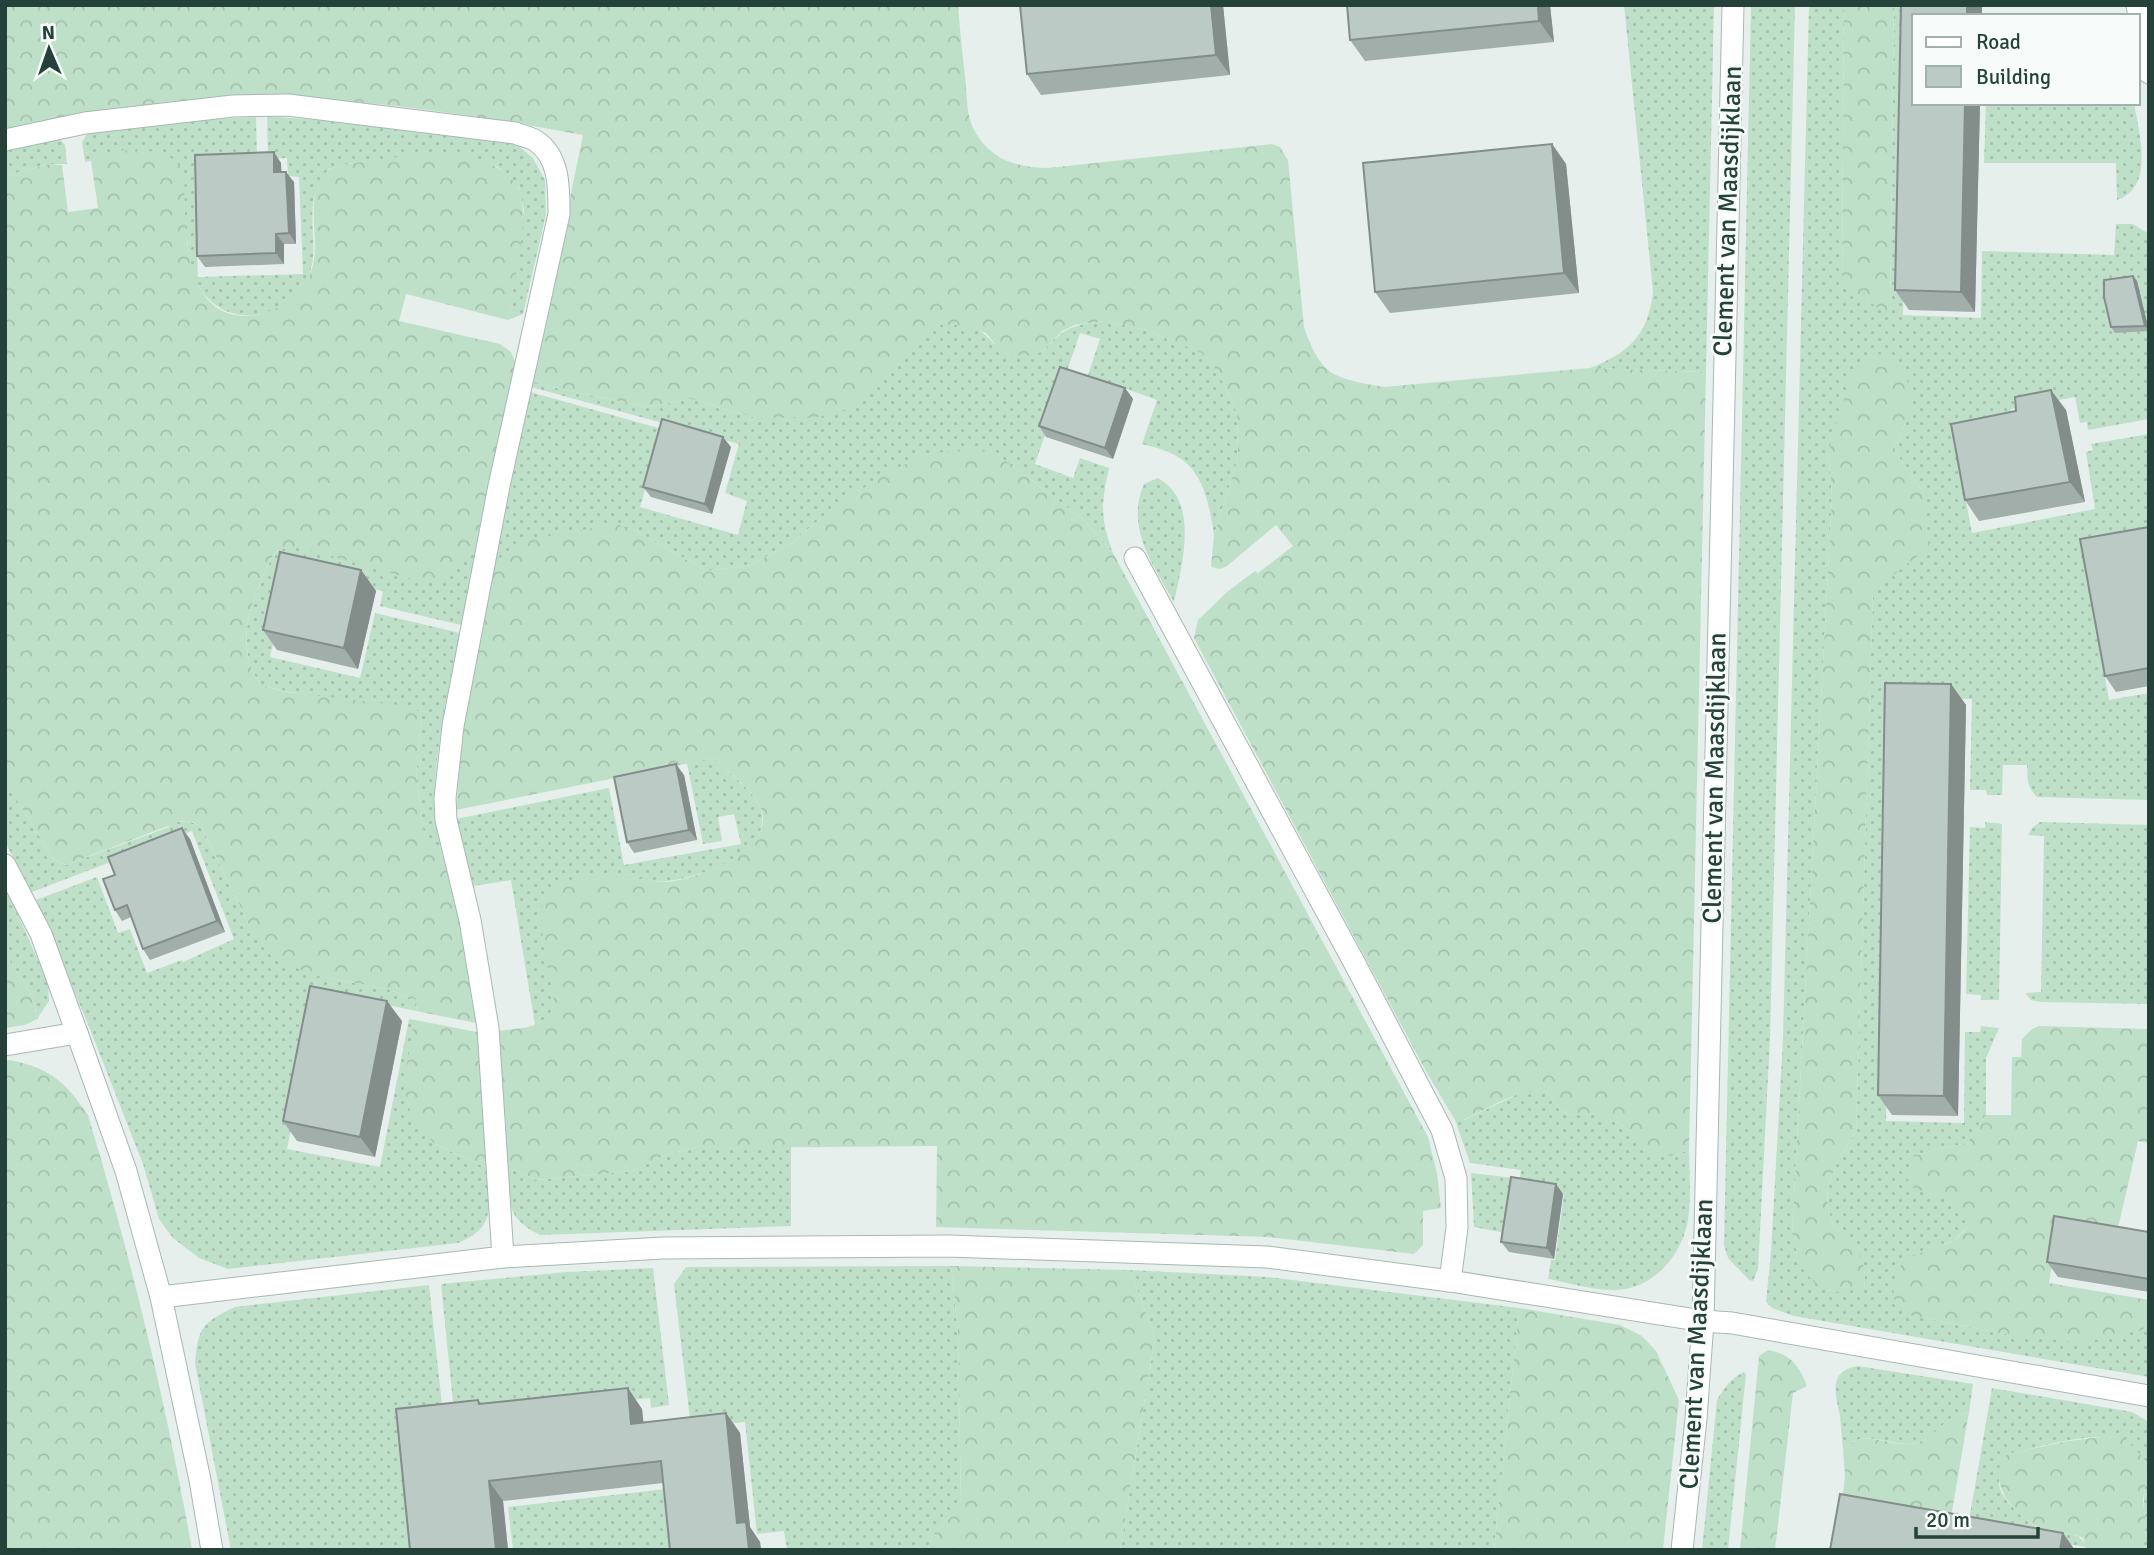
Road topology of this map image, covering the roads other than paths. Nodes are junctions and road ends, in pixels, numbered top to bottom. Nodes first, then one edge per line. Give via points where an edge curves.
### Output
1 (1733, 5) edge
2 (2140, 22) edge
3 (2149, 73) edge
4 (5, 140) edge
5 (1135, 558) dead end
6 (5, 865) edge
7 (77, 1032) junction
8 (5, 1045) edge
9 (503, 1257) junction
10 (1450, 1280) junction
11 (161, 1297) junction
12 (1703, 1321) junction
13 (2149, 1396) edge
14 (212, 1550) edge
15 (1682, 1550) edge

1 - 12 street, Clement van Maasdijklaan
2 - 3 street
4 - 9 street via 178,110 288,105 515,133 537,142 550,157 559,180 559,214 499,486 453,726 445,799 488,1028
5 - 10 street via 1442,1130 1456,1178 1457,1228
6 - 7 street via 41,934
7 - 8 street
7 - 11 street via 126,1171
9 - 10 street via 792,1245 1105,1250 1267,1257
9 - 11 street
10 - 12 street
11 - 14 street
12 - 13 street
12 - 15 street, Clement van Maasdijklaan

